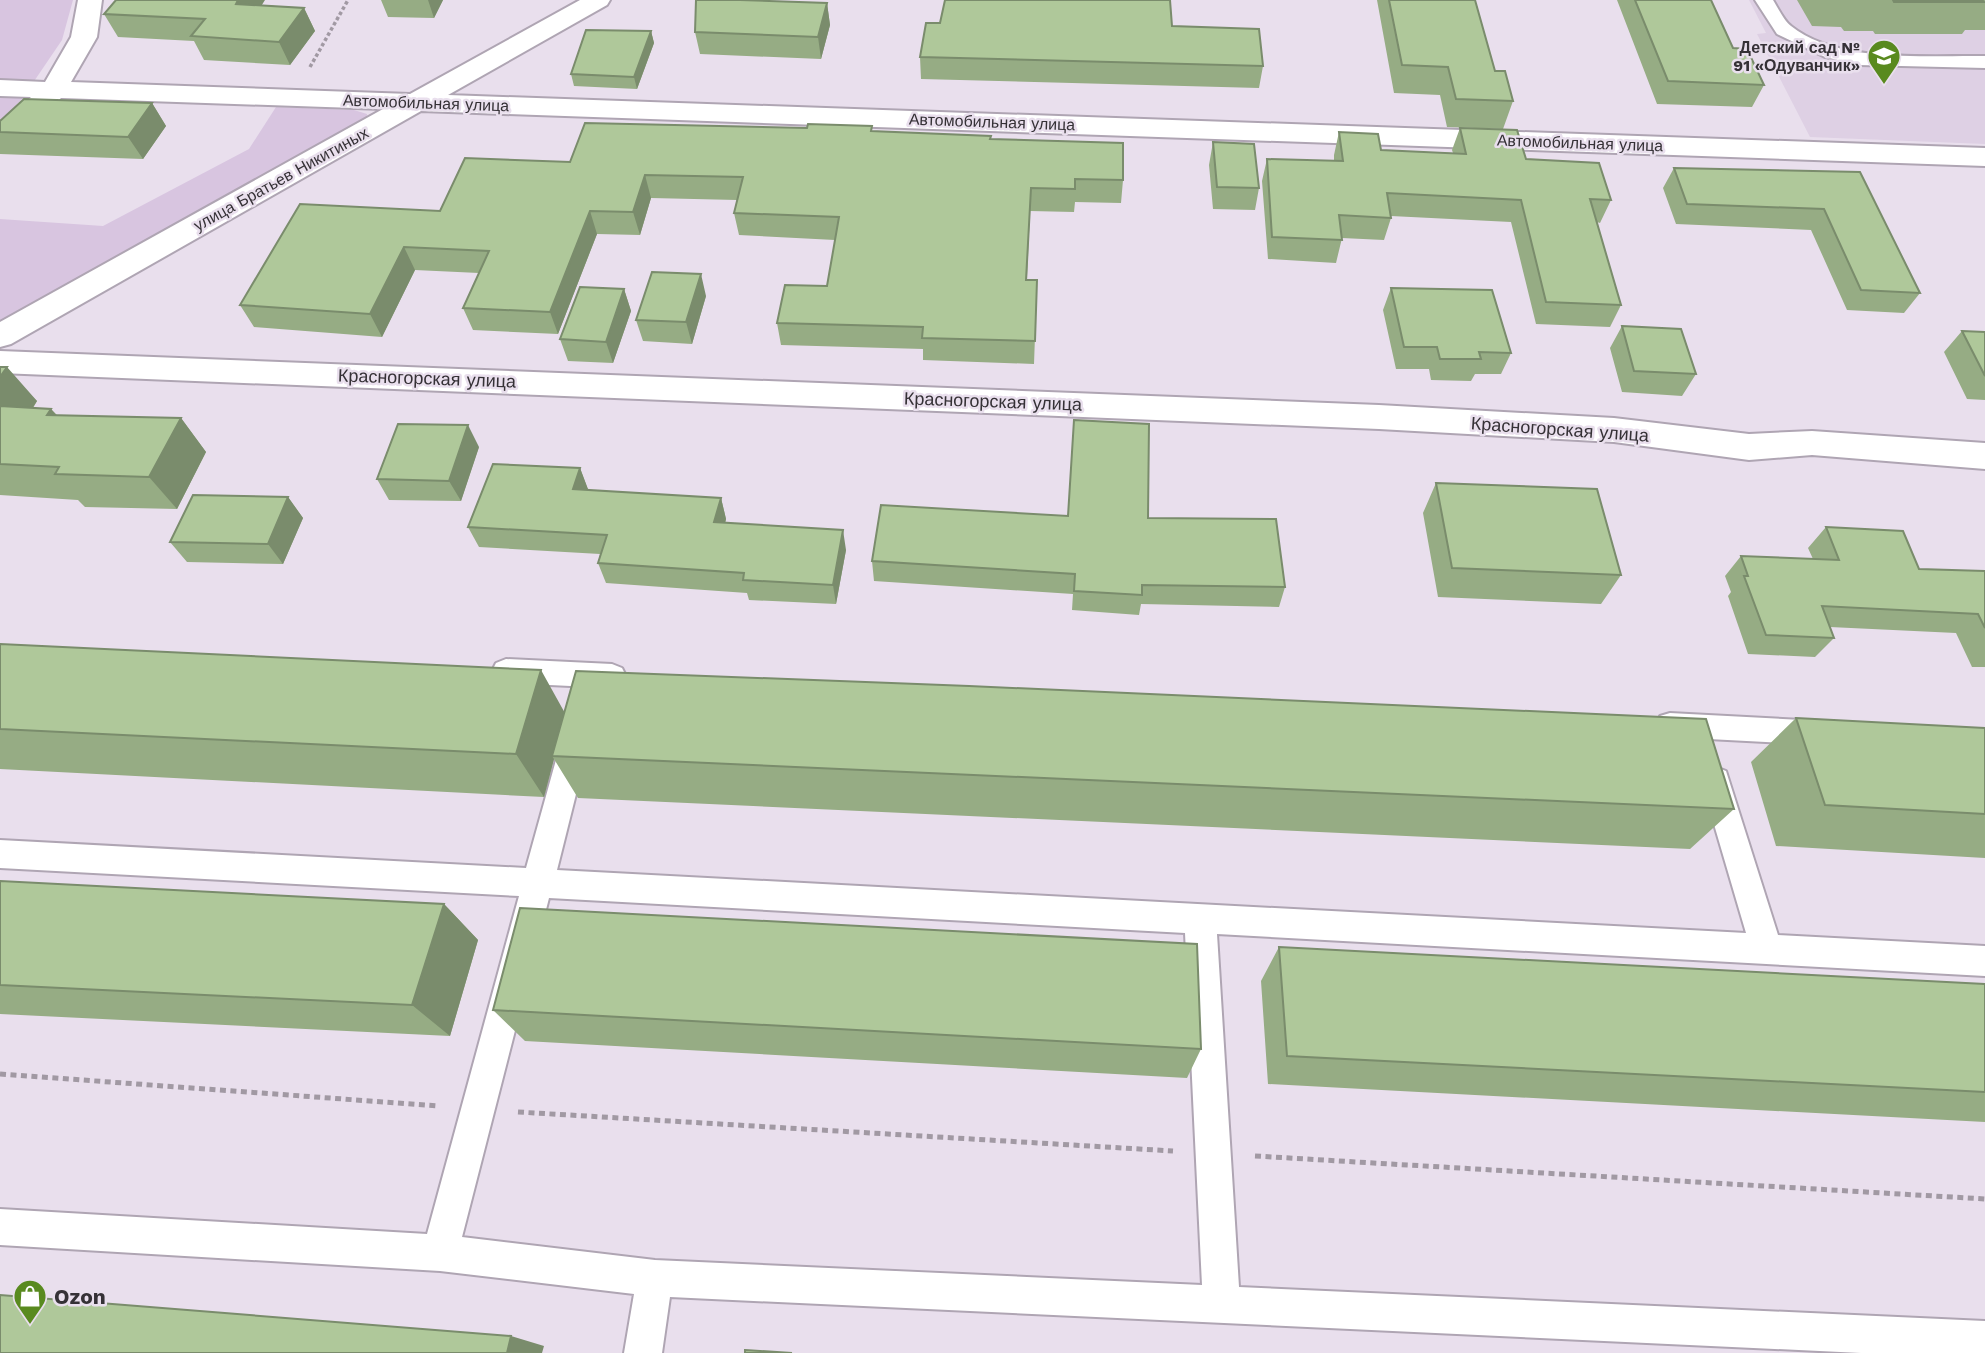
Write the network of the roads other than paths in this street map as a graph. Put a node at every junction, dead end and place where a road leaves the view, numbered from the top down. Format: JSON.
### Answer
{"nodes":[{"id":1,"x":89,"y":0,"type":"edge"},
{"id":2,"x":598,"y":0,"type":"edge"},
{"id":3,"x":1764,"y":0,"type":"edge"},
{"id":4,"x":1985,"y":62,"type":"edge"},
{"id":5,"x":0,"y":88,"type":"edge"},
{"id":6,"x":53,"y":90,"type":"junction"},
{"id":7,"x":419,"y":102,"type":"junction"},
{"id":8,"x":0,"y":140,"type":"edge"},
{"id":9,"x":1985,"y":157,"type":"edge"},
{"id":10,"x":0,"y":336,"type":"edge"},
{"id":11,"x":0,"y":362,"type":"edge"},
{"id":12,"x":1985,"y":456,"type":"edge"},
{"id":13,"x":483,"y":670,"type":"edge"},
{"id":14,"x":635,"y":677,"type":"edge"},
{"id":15,"x":587,"y":697,"type":"junction"},
{"id":16,"x":1645,"y":724,"type":"edge"},
{"id":17,"x":1700,"y":727,"type":"junction"},
{"id":18,"x":1849,"y":735,"type":"edge"},
{"id":19,"x":0,"y":853,"type":"edge"},
{"id":20,"x":536,"y":885,"type":"junction"},
{"id":21,"x":1200,"y":921,"type":"junction"},
{"id":22,"x":1767,"y":951,"type":"junction"},
{"id":23,"x":1985,"y":961,"type":"edge"},
{"id":24,"x":0,"y":1227,"type":"edge"},
{"id":25,"x":440,"y":1253,"type":"junction"},
{"id":26,"x":655,"y":1278,"type":"junction"},
{"id":27,"x":1221,"y":1303,"type":"junction"},
{"id":28,"x":1985,"y":1340,"type":"edge"},
{"id":29,"x":643,"y":1353,"type":"edge"}],
"edges":[{"from":1,"to":6,"type":"street"},
{"from":2,"to":7,"type":"street","name":"улица Братьев Никитиных"},
{"from":3,"to":4,"type":"lane"},
{"from":5,"to":6,"type":"street","name":"Автомобильная улица"},
{"from":6,"to":7,"type":"street","name":"Автомобильная улица"},
{"from":6,"to":8,"type":"street"},
{"from":7,"to":9,"type":"street","name":"Автомобильная улица"},
{"from":7,"to":10,"type":"street","name":"улица Братьев Никитиных"},
{"from":11,"to":12,"type":"street","name":"Красногорская улица"},
{"from":13,"to":15,"type":"lane"},
{"from":14,"to":15,"type":"lane"},
{"from":15,"to":20,"type":"lane"},
{"from":16,"to":17,"type":"lane"},
{"from":17,"to":18,"type":"lane"},
{"from":17,"to":22,"type":"lane"},
{"from":19,"to":20,"type":"lane"},
{"from":20,"to":21,"type":"lane"},
{"from":20,"to":25,"type":"lane"},
{"from":21,"to":22,"type":"lane"},
{"from":21,"to":27,"type":"lane"},
{"from":22,"to":23,"type":"lane"},
{"from":24,"to":25,"type":"lane"},
{"from":25,"to":26,"type":"lane"},
{"from":26,"to":27,"type":"lane"},
{"from":26,"to":29,"type":"lane"},
{"from":27,"to":28,"type":"lane"}]}
